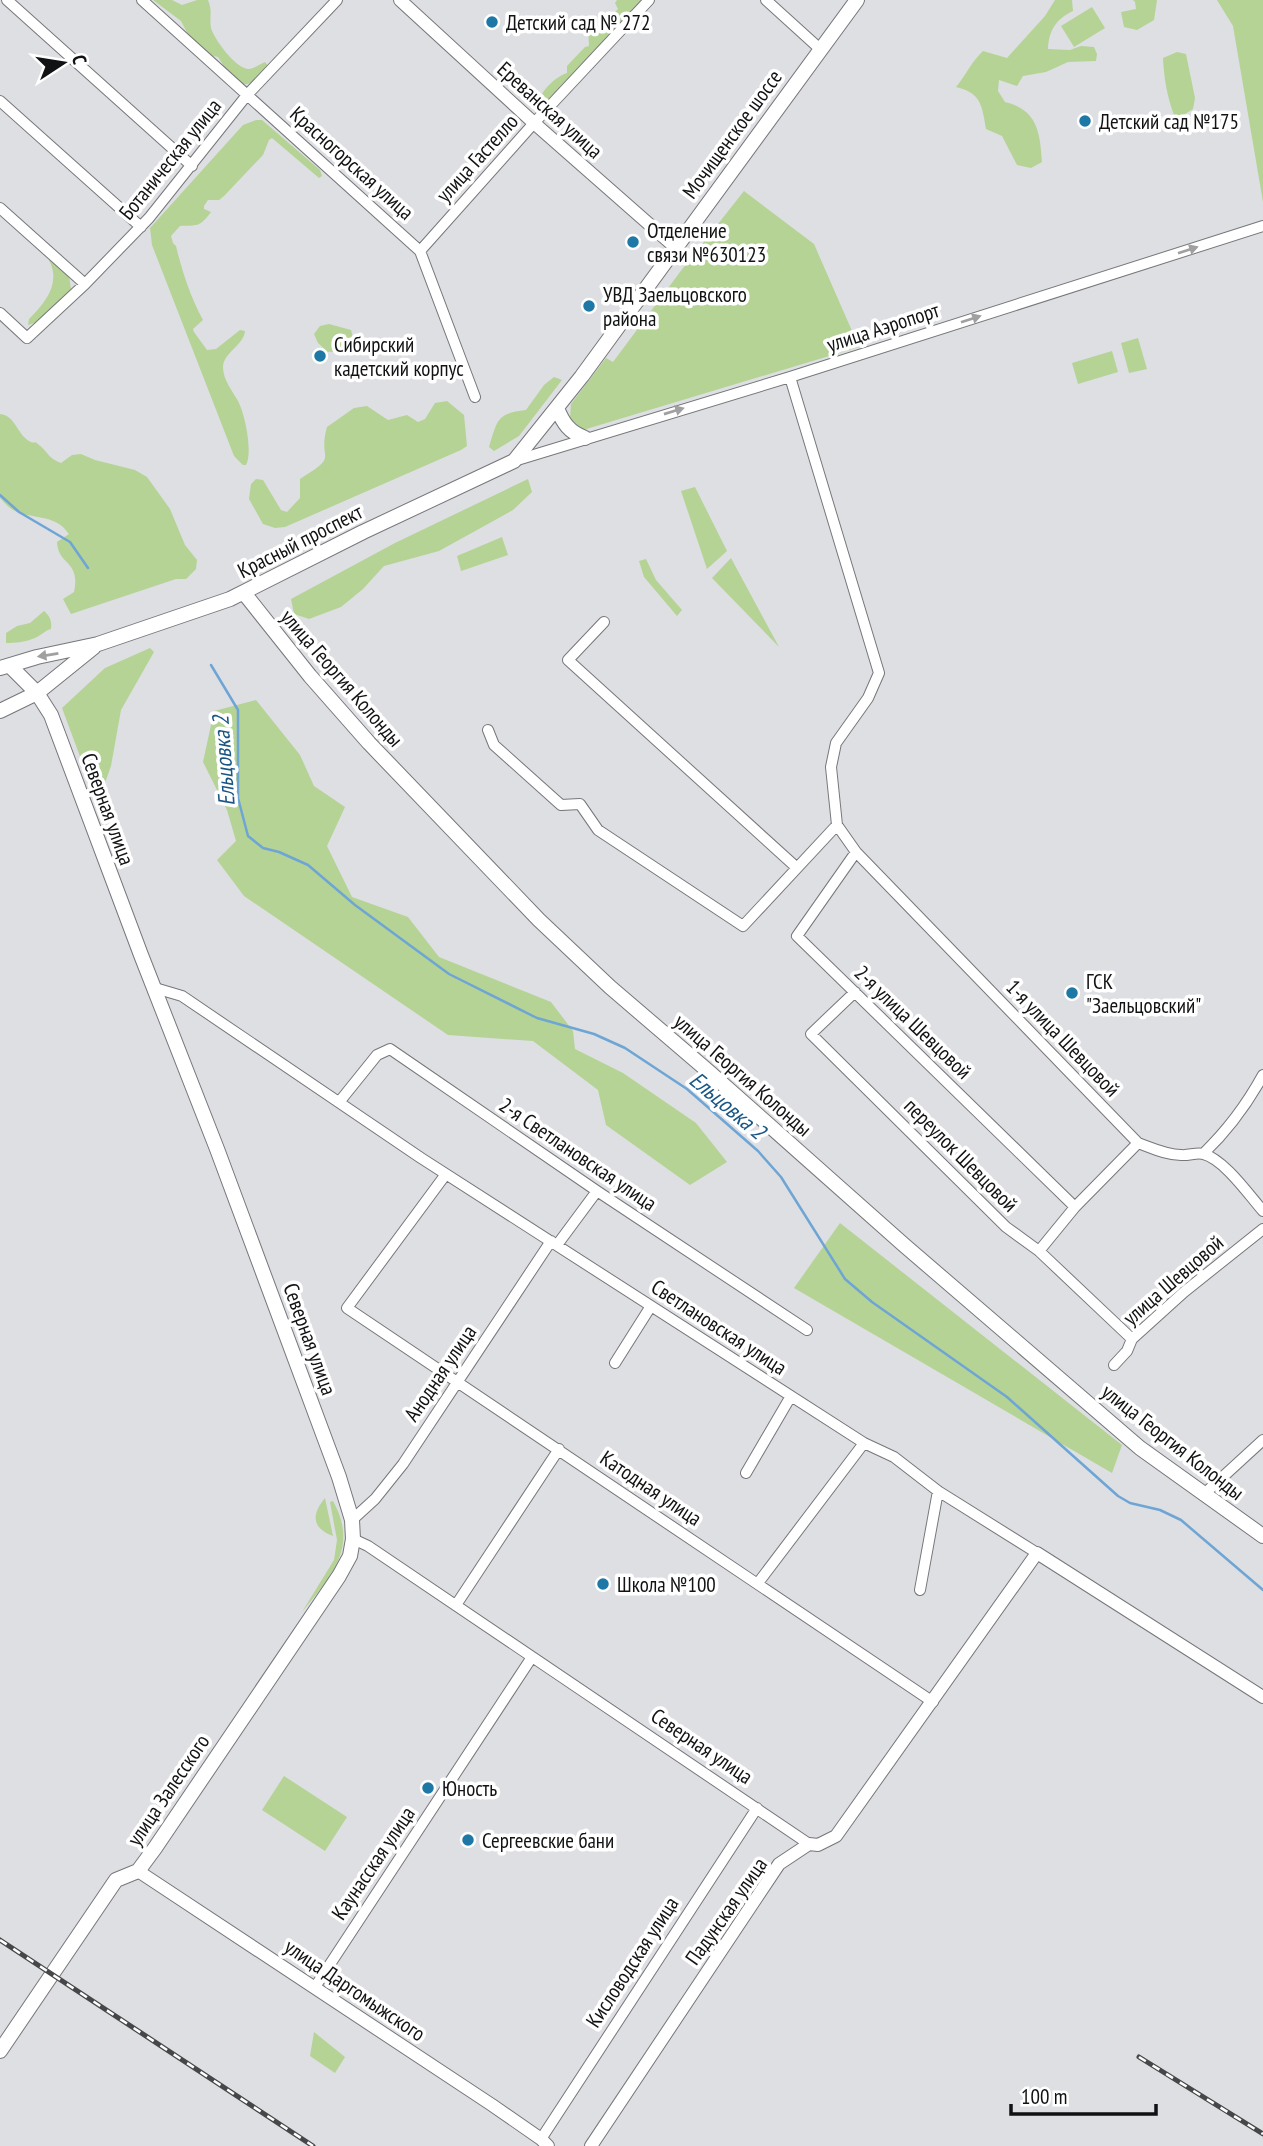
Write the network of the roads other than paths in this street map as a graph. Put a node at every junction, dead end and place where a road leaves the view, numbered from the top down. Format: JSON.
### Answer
{"nodes":[{"id":1,"x":7,"y":0,"type":"edge"},
{"id":2,"x":142,"y":0,"type":"edge"},
{"id":3,"x":337,"y":0,"type":"edge"},
{"id":4,"x":400,"y":0,"type":"edge"},
{"id":5,"x":649,"y":0,"type":"edge"},
{"id":6,"x":766,"y":0,"type":"edge"},
{"id":7,"x":857,"y":0,"type":"edge"},
{"id":8,"x":820,"y":49,"type":"junction"},
{"id":9,"x":247,"y":95,"type":"junction"},
{"id":10,"x":0,"y":101,"type":"edge"},
{"id":11,"x":534,"y":123,"type":"junction"},
{"id":12,"x":192,"y":166,"type":"junction"},
{"id":13,"x":0,"y":208,"type":"edge"},
{"id":14,"x":1263,"y":226,"type":"edge"},
{"id":15,"x":141,"y":227,"type":"junction"},
{"id":16,"x":675,"y":247,"type":"junction"},
{"id":17,"x":420,"y":251,"type":"junction"},
{"id":18,"x":85,"y":284,"type":"junction"},
{"id":19,"x":0,"y":313,"type":"edge"},
{"id":20,"x":789,"y":377,"type":"junction"},
{"id":21,"x":475,"y":397,"type":"dead end"},
{"id":22,"x":557,"y":408,"type":"junction"},
{"id":23,"x":585,"y":438,"type":"junction"},
{"id":24,"x":514,"y":461,"type":"junction"},
{"id":25,"x":244,"y":593,"type":"junction"},
{"id":26,"x":604,"y":622,"type":"dead end"},
{"id":27,"x":97,"y":644,"type":"junction"},
{"id":28,"x":3,"y":664,"type":"edge"},
{"id":29,"x":37,"y":694,"type":"junction"},
{"id":30,"x":0,"y":711,"type":"edge"},
{"id":31,"x":488,"y":730,"type":"dead end"},
{"id":32,"x":837,"y":825,"type":"junction"},
{"id":33,"x":856,"y":852,"type":"junction"},
{"id":34,"x":796,"y":867,"type":"junction"},
{"id":35,"x":155,"y":988,"type":"junction"},
{"id":36,"x":855,"y":992,"type":"junction"},
{"id":37,"x":1263,"y":1075,"type":"edge"},
{"id":38,"x":340,"y":1101,"type":"junction"},
{"id":39,"x":1138,"y":1143,"type":"junction"},
{"id":40,"x":1203,"y":1154,"type":"junction"},
{"id":41,"x":446,"y":1174,"type":"junction"},
{"id":42,"x":597,"y":1191,"type":"junction"},
{"id":43,"x":1076,"y":1206,"type":"junction"},
{"id":44,"x":1263,"y":1212,"type":"edge"},
{"id":45,"x":1263,"y":1229,"type":"edge"},
{"id":46,"x":554,"y":1243,"type":"junction"},
{"id":47,"x":1039,"y":1251,"type":"junction"},
{"id":48,"x":651,"y":1306,"type":"junction"},
{"id":49,"x":807,"y":1330,"type":"dead end"},
{"id":50,"x":1132,"y":1339,"type":"junction"},
{"id":51,"x":615,"y":1363,"type":"dead end"},
{"id":52,"x":1114,"y":1365,"type":"dead end"},
{"id":53,"x":457,"y":1384,"type":"junction"},
{"id":54,"x":791,"y":1396,"type":"junction"},
{"id":55,"x":1263,"y":1440,"type":"edge"},
{"id":56,"x":864,"y":1443,"type":"junction"},
{"id":57,"x":559,"y":1449,"type":"junction"},
{"id":58,"x":746,"y":1474,"type":"dead end"},
{"id":59,"x":938,"y":1492,"type":"junction"},
{"id":60,"x":1203,"y":1495,"type":"junction"},
{"id":61,"x":352,"y":1520,"type":"junction"},
{"id":62,"x":1263,"y":1536,"type":"edge"},
{"id":63,"x":353,"y":1539,"type":"junction"},
{"id":64,"x":1037,"y":1553,"type":"junction"},
{"id":65,"x":758,"y":1583,"type":"junction"},
{"id":66,"x":920,"y":1590,"type":"dead end"},
{"id":67,"x":456,"y":1605,"type":"junction"},
{"id":68,"x":532,"y":1657,"type":"junction"},
{"id":69,"x":1263,"y":1697,"type":"edge"},
{"id":70,"x":933,"y":1702,"type":"junction"},
{"id":71,"x":757,"y":1808,"type":"junction"},
{"id":72,"x":809,"y":1844,"type":"junction"},
{"id":73,"x":138,"y":1871,"type":"junction"},
{"id":74,"x":315,"y":1987,"type":"junction"},
{"id":75,"x":0,"y":2051,"type":"edge"},
{"id":76,"x":545,"y":2142,"type":"edge"},
{"id":77,"x":591,"y":2146,"type":"edge"}],
"edges":[{"from":1,"to":12,"type":"street"},
{"from":2,"to":9,"type":"street","name":"Красногорская улица"},
{"from":3,"to":9,"type":"street","name":"Ботаническая улица"},
{"from":4,"to":11,"type":"street","name":"Ереванская улица"},
{"from":5,"to":11,"type":"street","name":"улица Гастелло"},
{"from":6,"to":8,"type":"street"},
{"from":7,"to":8,"type":"main road","name":"Мочищенское шоссе"},
{"from":8,"to":16,"type":"main road","name":"Мочищенское шоссе"},
{"from":9,"to":12,"type":"street","name":"Ботаническая улица"},
{"from":9,"to":17,"type":"street","name":"Красногорская улица"},
{"from":10,"to":15,"type":"street"},
{"from":11,"to":16,"type":"street","name":"Ереванская улица"},
{"from":11,"to":17,"type":"street","name":"улица Гастелло"},
{"from":12,"to":15,"type":"street","name":"Ботаническая улица"},
{"from":13,"to":18,"type":"street"},
{"from":20,"to":14,"type":"street","name":"улица Аэропорт","one_way":true},
{"from":15,"to":18,"type":"street","name":"Ботаническая улица"},
{"from":16,"to":22,"type":"main road","name":"Мочищенское шоссе"},
{"from":17,"to":21,"type":"street","name":"Красногорская улица"},
{"from":18,"to":19,"type":"street","name":"Ботаническая улица"},
{"from":23,"to":20,"type":"street","name":"улица Аэропорт","one_way":true},
{"from":20,"to":32,"type":"street"},
{"from":22,"to":23,"type":"main road"},
{"from":22,"to":24,"type":"main road","name":"Мочищенское шоссе"},
{"from":23,"to":24,"type":"street","name":"улица Аэропорт"},
{"from":24,"to":25,"type":"main road","name":"Красный проспект"},
{"from":25,"to":27,"type":"main road","name":"Красный проспект"},
{"from":25,"to":60,"type":"main road","name":"улица Георгия Колонды"},
{"from":26,"to":34,"type":"street"},
{"from":27,"to":28,"type":"main road","name":"Красный проспект","one_way":true},
{"from":27,"to":29,"type":"main road","name":"Красный проспект"},
{"from":28,"to":29,"type":"main road","name":"Северная улица"},
{"from":29,"to":30,"type":"main road","name":"Красный проспект"},
{"from":29,"to":35,"type":"main road","name":"Северная улица"},
{"from":31,"to":34,"type":"street"},
{"from":32,"to":33,"type":"street","name":"1-я улица Шевцовой"},
{"from":32,"to":34,"type":"street"},
{"from":33,"to":36,"type":"street","name":"2-я улица Шевцовой"},
{"from":33,"to":39,"type":"street","name":"1-я улица Шевцовой"},
{"from":35,"to":38,"type":"street","name":"Светлановская улица"},
{"from":35,"to":61,"type":"main road","name":"Северная улица"},
{"from":36,"to":43,"type":"street","name":"2-я улица Шевцовой"},
{"from":36,"to":47,"type":"street","name":"переулок Шевцовой"},
{"from":37,"to":40,"type":"street"},
{"from":38,"to":41,"type":"street","name":"Светлановская улица"},
{"from":38,"to":42,"type":"street","name":"2-я Светлановская улица"},
{"from":39,"to":40,"type":"street","name":"1-я улица Шевцовой"},
{"from":39,"to":43,"type":"street"},
{"from":40,"to":44,"type":"street"},
{"from":41,"to":46,"type":"street","name":"Светлановская улица"},
{"from":41,"to":53,"type":"street","name":"Катодная улица"},
{"from":42,"to":46,"type":"street","name":"Анодная улица"},
{"from":42,"to":49,"type":"street","name":"2-я Светлановская улица"},
{"from":43,"to":47,"type":"street"},
{"from":45,"to":50,"type":"street","name":"улица Шевцовой"},
{"from":46,"to":48,"type":"street","name":"Светлановская улица"},
{"from":46,"to":53,"type":"street","name":"Анодная улица"},
{"from":47,"to":50,"type":"street","name":"переулок Шевцовой"},
{"from":48,"to":51,"type":"street"},
{"from":48,"to":54,"type":"street","name":"Светлановская улица"},
{"from":50,"to":52,"type":"street","name":"улица Шевцовой"},
{"from":53,"to":57,"type":"street","name":"Катодная улица"},
{"from":53,"to":61,"type":"street","name":"Анодная улица"},
{"from":54,"to":56,"type":"street","name":"Светлановская улица"},
{"from":54,"to":58,"type":"street"},
{"from":55,"to":60,"type":"street"},
{"from":56,"to":59,"type":"street","name":"Светлановская улица"},
{"from":56,"to":65,"type":"street"},
{"from":57,"to":65,"type":"street","name":"Катодная улица"},
{"from":57,"to":67,"type":"street"},
{"from":59,"to":64,"type":"street","name":"Светлановская улица"},
{"from":59,"to":66,"type":"street"},
{"from":60,"to":62,"type":"main road","name":"улица Георгия Колонды"},
{"from":61,"to":63,"type":"main road","name":"Северная улица"},
{"from":63,"to":67,"type":"street","name":"Северная улица"},
{"from":63,"to":73,"type":"main road","name":"улица Залесского"},
{"from":64,"to":69,"type":"street","name":"Светлановская улица"},
{"from":64,"to":70,"type":"street","name":"Падунская улица"},
{"from":65,"to":70,"type":"street","name":"Катодная улица"},
{"from":67,"to":68,"type":"street","name":"Северная улица"},
{"from":68,"to":71,"type":"street","name":"Северная улица"},
{"from":68,"to":74,"type":"street","name":"Каунасская улица"},
{"from":70,"to":72,"type":"street","name":"Падунская улица"},
{"from":71,"to":72,"type":"street","name":"Северная улица"},
{"from":71,"to":76,"type":"street","name":"Кисловодская улица"},
{"from":72,"to":77,"type":"street","name":"Падунская улица"},
{"from":73,"to":74,"type":"street","name":"улица Даргомыжского"},
{"from":73,"to":75,"type":"main road","name":"улица Залесского"},
{"from":74,"to":76,"type":"street","name":"улица Даргомыжского"}]}
